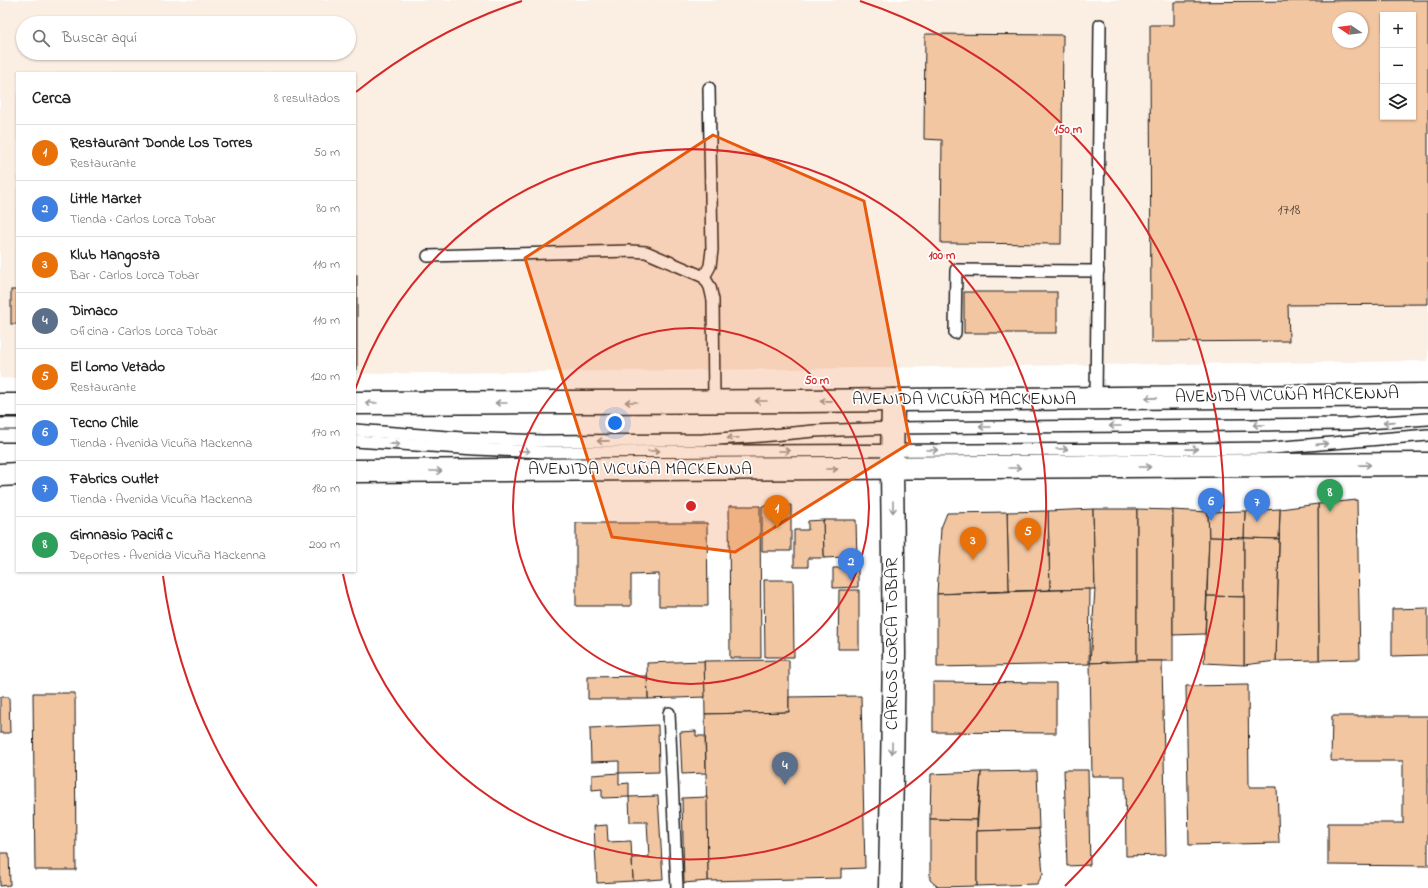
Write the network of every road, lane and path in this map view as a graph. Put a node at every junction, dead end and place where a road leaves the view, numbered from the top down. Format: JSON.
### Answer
{"nodes":[{"id":1,"x":1100,"y":25,"type":"dead end"},
{"id":2,"x":709,"y":88,"type":"dead end"},
{"id":3,"x":428,"y":256,"type":"dead end"},
{"id":4,"x":1098,"y":271,"type":"junction"},
{"id":5,"x":704,"y":277,"type":"junction"},
{"id":6,"x":956,"y":332,"type":"dead end"},
{"id":7,"x":1428,"y":395,"type":"edge"},
{"id":8,"x":1096,"y":398,"type":"junction"},
{"id":9,"x":893,"y":400,"type":"junction"},
{"id":10,"x":714,"y":402,"type":"junction"},
{"id":11,"x":356,"y":403,"type":"edge"},
{"id":12,"x":0,"y":405,"type":"edge"},
{"id":13,"x":16,"y":405,"type":"edge"},
{"id":14,"x":1428,"y":419,"type":"edge"},
{"id":15,"x":0,"y":424,"type":"edge"},
{"id":16,"x":16,"y":424,"type":"edge"},
{"id":17,"x":893,"y":428,"type":"junction"},
{"id":18,"x":356,"y":430,"type":"edge"},
{"id":19,"x":1428,"y":435,"type":"edge"},
{"id":20,"x":0,"y":436,"type":"edge"},
{"id":21,"x":16,"y":436,"type":"edge"},
{"id":22,"x":356,"y":441,"type":"edge"},
{"id":23,"x":892,"y":459,"type":"junction"},
{"id":24,"x":356,"y":464,"type":"edge"},
{"id":25,"x":1428,"y":464,"type":"edge"},
{"id":26,"x":356,"y":471,"type":"edge"},
{"id":27,"x":398,"y":471,"type":"junction"},
{"id":28,"x":16,"y":474,"type":"edge"},
{"id":29,"x":0,"y":475,"type":"edge"},
{"id":30,"x":669,"y":713,"type":"dead end"},
{"id":31,"x":677,"y":888,"type":"edge"},
{"id":32,"x":890,"y":888,"type":"edge"}],
"edges":[{"from":1,"to":4,"type":"lane"},
{"from":2,"to":5,"type":"lane"},
{"from":3,"to":5,"type":"lane"},
{"from":4,"to":6,"type":"lane"},
{"from":4,"to":8,"type":"lane"},
{"from":5,"to":10,"type":"lane"},
{"from":7,"to":8,"type":"main road","name":"AVENIDA VICUÑA MACKENNA","one_way":true},
{"from":8,"to":9,"type":"main road","name":"AVENIDA VICUÑA MACKENNA"},
{"from":9,"to":10,"type":"main road","name":"AVENIDA VICUÑA MACKENNA","one_way":true},
{"from":9,"to":17,"type":"main road","name":"CARLOS LORCA TOBAR"},
{"from":10,"to":11,"type":"main road","name":"AVENIDA VICUÑA MACKENNA","one_way":true},
{"from":12,"to":13,"type":"main road"},
{"from":14,"to":17,"type":"lane","one_way":true},
{"from":15,"to":16,"type":"lane"},
{"from":17,"to":18,"type":"lane","one_way":true},
{"from":17,"to":23,"type":"main road","name":"CARLOS LORCA TOBAR"},
{"from":23,"to":19,"type":"lane","one_way":true},
{"from":20,"to":21,"type":"lane"},
{"from":22,"to":23,"type":"lane","one_way":true},
{"from":23,"to":25,"type":"main road","name":"AVENIDA VICUÑA MACKENNA","one_way":true},
{"from":27,"to":23,"type":"main road","name":"AVENIDA VICUÑA MACKENNA","one_way":true},
{"from":23,"to":32,"type":"main road","name":"CARLOS LORCA TOBAR","one_way":true},
{"from":24,"to":27,"type":"lane"},
{"from":26,"to":27,"type":"main road","name":"AVENIDA VICUÑA MACKENNA"},
{"from":28,"to":29,"type":"main road"},
{"from":30,"to":31,"type":"lane"}]}
